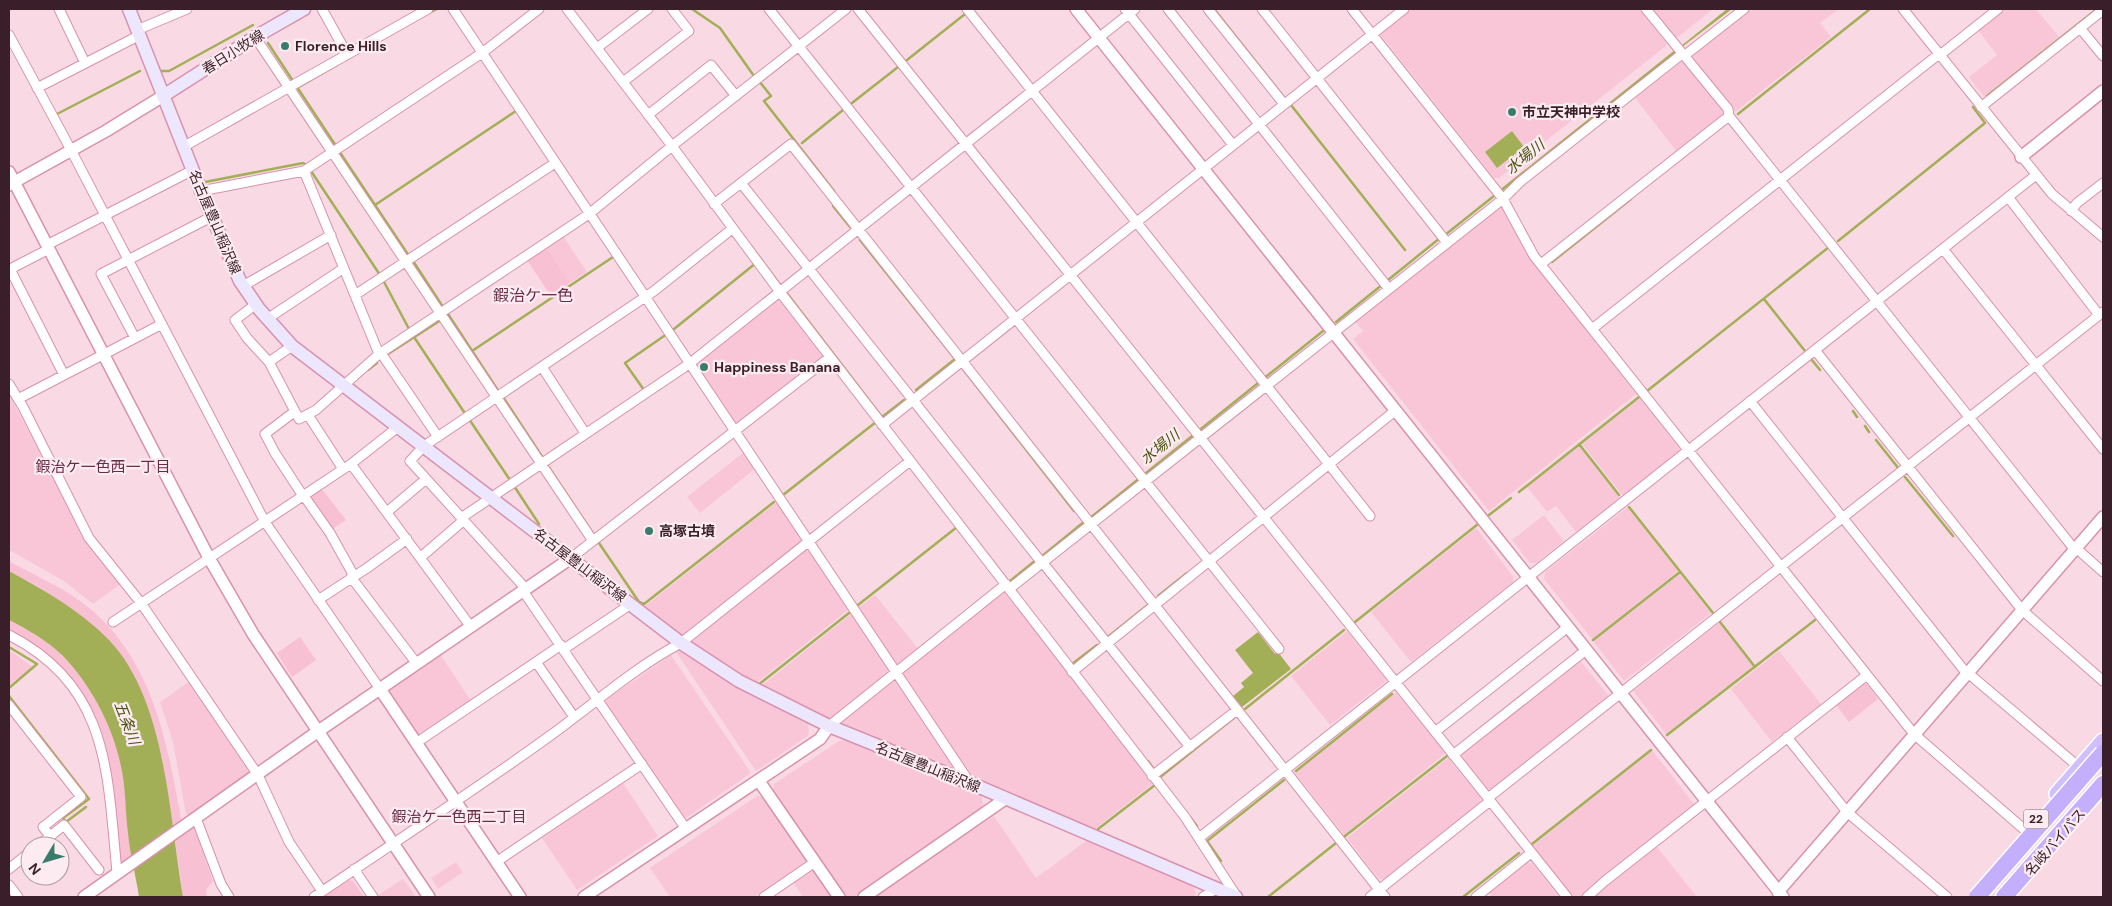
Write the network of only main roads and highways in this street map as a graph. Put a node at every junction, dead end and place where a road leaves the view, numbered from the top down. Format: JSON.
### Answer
{"nodes":[{"id":1,"x":130,"y":9,"type":"edge"},
{"id":2,"x":304,"y":9,"type":"edge"},
{"id":3,"x":162,"y":96,"type":"junction"},
{"id":4,"x":2103,"y":741,"type":"edge"},
{"id":5,"x":2103,"y":753,"type":"edge"},
{"id":6,"x":2103,"y":764,"type":"edge"},
{"id":7,"x":2103,"y":786,"type":"edge"},
{"id":8,"x":1974,"y":893,"type":"edge"},
{"id":9,"x":1236,"y":897,"type":"edge"},
{"id":10,"x":2006,"y":897,"type":"edge"}],
"edges":[{"from":1,"to":3,"type":"main road","name":"名古屋豊山稲沢線"},
{"from":2,"to":3,"type":"main road","name":"春日小牧線"},
{"from":3,"to":9,"type":"main road","name":"名古屋豊山稲沢線"},
{"from":4,"to":8,"type":"highway","number":"22"},
{"from":5,"to":8,"type":"highway","bridge":true},
{"from":6,"to":8,"type":"highway"},
{"from":7,"to":10,"type":"highway"}]}
